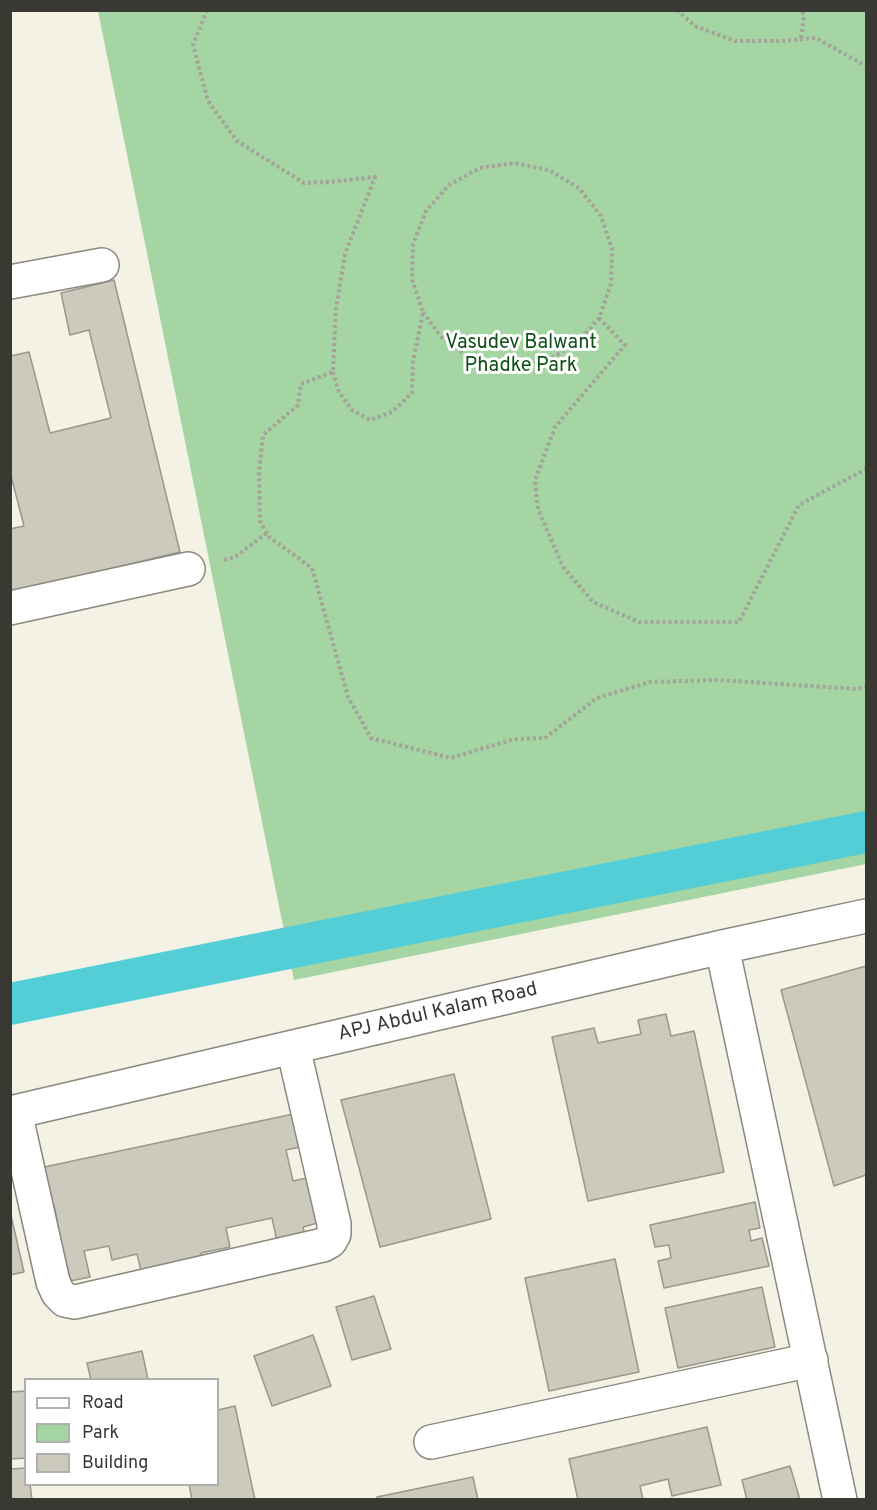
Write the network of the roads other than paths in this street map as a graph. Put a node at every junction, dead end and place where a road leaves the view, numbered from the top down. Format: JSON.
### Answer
{"nodes":[{"id":1,"x":102,"y":266,"type":"dead end"},
{"id":2,"x":10,"y":282,"type":"edge"},
{"id":3,"x":188,"y":568,"type":"road end"},
{"id":4,"x":10,"y":608,"type":"edge"},
{"id":5,"x":867,"y":916,"type":"edge"},
{"id":6,"x":722,"y":947,"type":"junction"},
{"id":7,"x":293,"y":1047,"type":"junction"},
{"id":8,"x":13,"y":1112,"type":"edge"},
{"id":9,"x":811,"y":1360,"type":"junction"},
{"id":10,"x":431,"y":1442,"type":"dead end"},
{"id":11,"x":867,"y":1493,"type":"edge"},
{"id":12,"x":840,"y":1499,"type":"edge"}],
"edges":[{"from":1,"to":2,"type":"street"},
{"from":3,"to":4,"type":"street"},
{"from":5,"to":6,"type":"street","name":"APJ Abdul Kalam Road"},
{"from":6,"to":7,"type":"street","name":"APJ Abdul Kalam Road"},
{"from":6,"to":9,"type":"street"},
{"from":7,"to":8,"type":"street","name":"APJ Abdul Kalam Road"},
{"from":7,"to":8,"type":"street"},
{"from":9,"to":10,"type":"street"},
{"from":9,"to":12,"type":"street"},
{"from":11,"to":12,"type":"street"}]}
